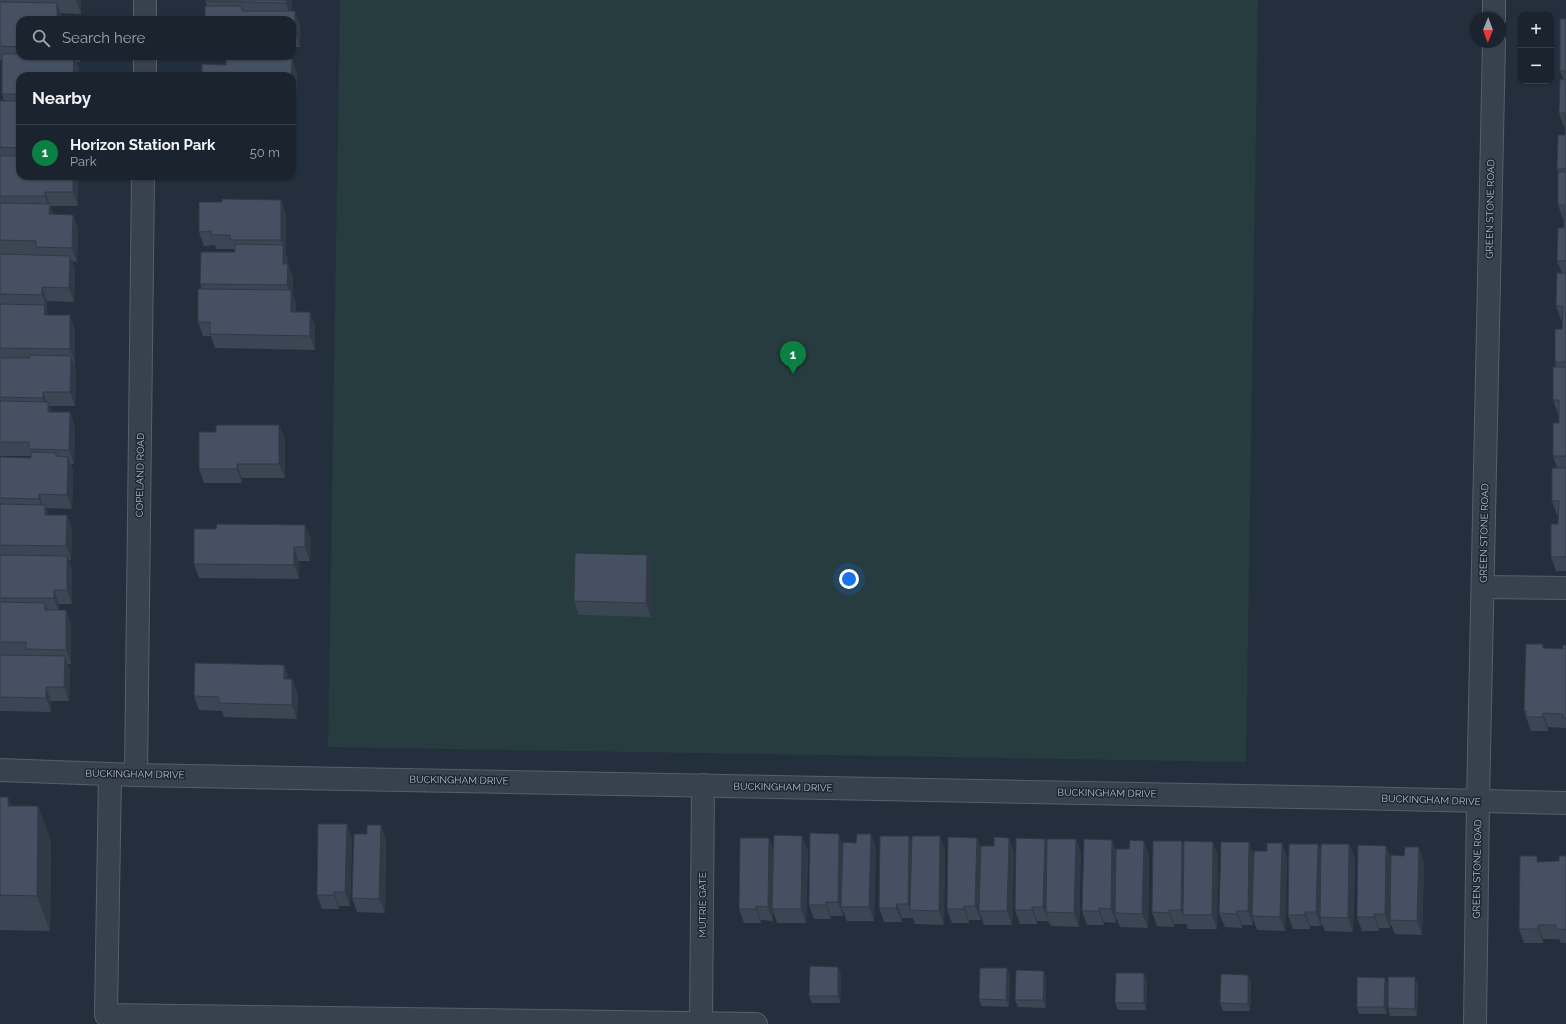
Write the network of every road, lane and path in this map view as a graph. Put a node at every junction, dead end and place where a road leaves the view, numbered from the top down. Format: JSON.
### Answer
{"nodes":[{"id":1,"x":146,"y":0,"type":"edge"},
{"id":2,"x":1494,"y":0,"type":"edge"},
{"id":3,"x":1494,"y":12,"type":"edge"},
{"id":4,"x":145,"y":16,"type":"edge"},
{"id":5,"x":1494,"y":48,"type":"edge"},
{"id":6,"x":145,"y":60,"type":"edge"},
{"id":7,"x":144,"y":72,"type":"edge"},
{"id":8,"x":143,"y":180,"type":"edge"},
{"id":9,"x":1483,"y":587,"type":"junction"},
{"id":10,"x":1566,"y":588,"type":"edge"},
{"id":11,"x":0,"y":770,"type":"edge"},
{"id":12,"x":110,"y":774,"type":"junction"},
{"id":13,"x":136,"y":775,"type":"junction"},
{"id":14,"x":703,"y":785,"type":"junction"},
{"id":15,"x":1478,"y":801,"type":"junction"},
{"id":16,"x":1566,"y":803,"type":"edge"},
{"id":17,"x":701,"y":1024,"type":"edge"},
{"id":18,"x":756,"y":1024,"type":"edge"},
{"id":19,"x":1475,"y":1024,"type":"edge"}],
"edges":[{"from":1,"to":4,"type":"street"},
{"from":2,"to":3,"type":"street"},
{"from":5,"to":9,"type":"street","name":"GREEN STONE ROAD"},
{"from":6,"to":7,"type":"street"},
{"from":8,"to":13,"type":"street","name":"COPELAND ROAD"},
{"from":9,"to":10,"type":"street"},
{"from":9,"to":15,"type":"street","name":"GREEN STONE ROAD"},
{"from":11,"to":12,"type":"street","name":"BUCKINGHAM DRIVE"},
{"from":12,"to":13,"type":"street","name":"BUCKINGHAM DRIVE"},
{"from":12,"to":17,"type":"street"},
{"from":13,"to":14,"type":"street","name":"BUCKINGHAM DRIVE"},
{"from":14,"to":15,"type":"street","name":"BUCKINGHAM DRIVE"},
{"from":14,"to":17,"type":"street","name":"MUTRIE GATE"},
{"from":15,"to":16,"type":"street","name":"BUCKINGHAM DRIVE"},
{"from":15,"to":19,"type":"street","name":"GREEN STONE ROAD"},
{"from":17,"to":18,"type":"street"}]}
